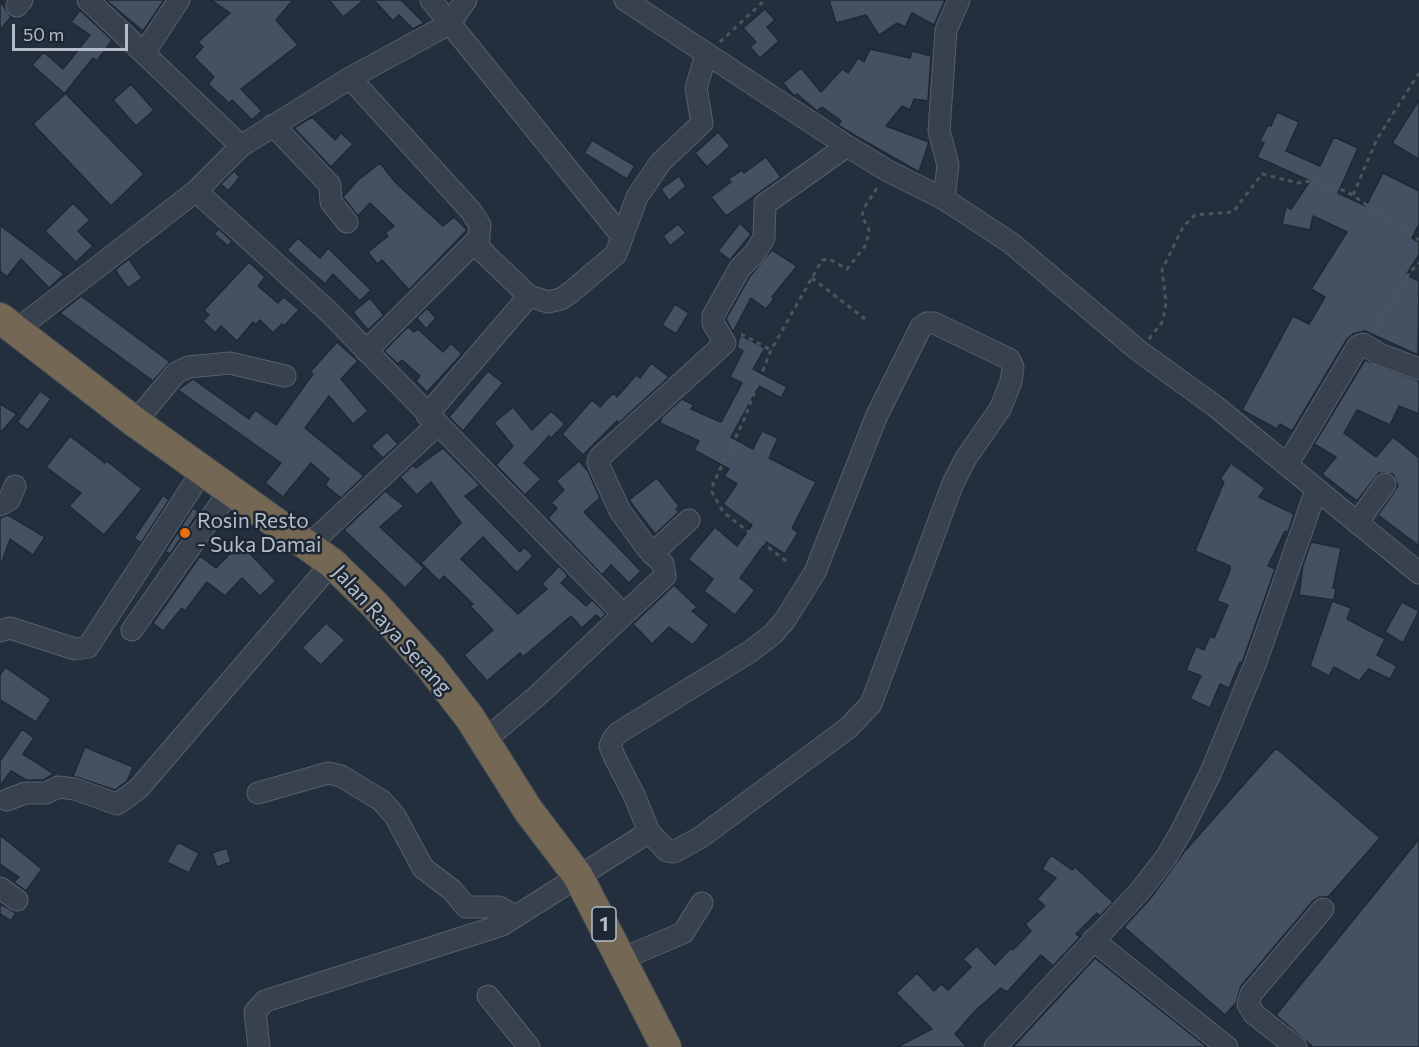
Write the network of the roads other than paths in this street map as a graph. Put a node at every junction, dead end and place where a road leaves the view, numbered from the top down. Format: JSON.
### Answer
{"nodes":[{"id":1,"x":88,"y":0,"type":"edge"},
{"id":2,"x":179,"y":0,"type":"edge"},
{"id":3,"x":431,"y":0,"type":"edge"},
{"id":4,"x":466,"y":0,"type":"edge"},
{"id":5,"x":626,"y":0,"type":"edge"},
{"id":6,"x":959,"y":0,"type":"edge"},
{"id":7,"x":449,"y":24,"type":"junction"},
{"id":8,"x":144,"y":52,"type":"junction"},
{"id":9,"x":706,"y":55,"type":"junction"},
{"id":10,"x":350,"y":78,"type":"junction"},
{"id":11,"x":273,"y":125,"type":"junction"},
{"id":12,"x":241,"y":146,"type":"junction"},
{"id":13,"x":847,"y":146,"type":"junction"},
{"id":14,"x":196,"y":191,"type":"junction"},
{"id":15,"x":938,"y":196,"type":"junction"},
{"id":16,"x":347,"y":222,"type":"dead end"},
{"id":17,"x":621,"y":235,"type":"junction"},
{"id":18,"x":479,"y":238,"type":"junction"},
{"id":19,"x":530,"y":296,"type":"junction"},
{"id":20,"x":5,"y":326,"type":"edge"},
{"id":21,"x":366,"y":351,"type":"junction"},
{"id":22,"x":1419,"y":369,"type":"edge"},
{"id":23,"x":285,"y":376,"type":"dead end"},
{"id":24,"x":432,"y":420,"type":"junction"},
{"id":25,"x":135,"y":422,"type":"junction"},
{"id":26,"x":1287,"y":465,"type":"junction"},
{"id":27,"x":203,"y":470,"type":"junction"},
{"id":28,"x":1385,"y":484,"type":"dead end"},
{"id":29,"x":15,"y":486,"type":"dead end"},
{"id":30,"x":231,"y":489,"type":"junction"},
{"id":31,"x":1316,"y":490,"type":"junction"},
{"id":32,"x":0,"y":505,"type":"edge"},
{"id":33,"x":689,"y":520,"type":"dead end"},
{"id":34,"x":1357,"y":522,"type":"junction"},
{"id":35,"x":308,"y":546,"type":"junction"},
{"id":36,"x":652,"y":554,"type":"junction"},
{"id":37,"x":332,"y":564,"type":"junction"},
{"id":38,"x":1419,"y":573,"type":"edge"},
{"id":39,"x":623,"y":614,"type":"junction"},
{"id":40,"x":132,"y":630,"type":"dead end"},
{"id":41,"x":0,"y":631,"type":"edge"},
{"id":42,"x":485,"y":740,"type":"junction"},
{"id":43,"x":258,"y":793,"type":"dead end"},
{"id":44,"x":2,"y":802,"type":"edge"},
{"id":45,"x":649,"y":832,"type":"junction"},
{"id":46,"x":578,"y":876,"type":"junction"},
{"id":47,"x":702,"y":903,"type":"dead end"},
{"id":48,"x":1323,"y":909,"type":"dead end"},
{"id":49,"x":513,"y":915,"type":"junction"},
{"id":50,"x":1093,"y":940,"type":"junction"},
{"id":51,"x":621,"y":959,"type":"junction"},
{"id":52,"x":488,"y":996,"type":"dead end"},
{"id":53,"x":259,"y":1047,"type":"edge"},
{"id":54,"x":530,"y":1047,"type":"edge"},
{"id":55,"x":666,"y":1047,"type":"edge"},
{"id":56,"x":995,"y":1047,"type":"edge"},
{"id":57,"x":1227,"y":1047,"type":"edge"},
{"id":58,"x":1296,"y":1047,"type":"edge"}],
"edges":[{"from":1,"to":8,"type":"street"},
{"from":2,"to":8,"type":"street"},
{"from":3,"to":7,"type":"street"},
{"from":4,"to":7,"type":"street"},
{"from":5,"to":9,"type":"street"},
{"from":6,"to":15,"type":"street"},
{"from":7,"to":10,"type":"street"},
{"from":7,"to":17,"type":"street"},
{"from":8,"to":12,"type":"street"},
{"from":9,"to":13,"type":"street"},
{"from":9,"to":17,"type":"street"},
{"from":10,"to":11,"type":"street"},
{"from":10,"to":18,"type":"street"},
{"from":11,"to":12,"type":"street"},
{"from":11,"to":16,"type":"street"},
{"from":12,"to":14,"type":"street"},
{"from":13,"to":15,"type":"street"},
{"from":13,"to":36,"type":"street"},
{"from":14,"to":20,"type":"street"},
{"from":14,"to":21,"type":"street"},
{"from":15,"to":26,"type":"street"},
{"from":17,"to":19,"type":"street"},
{"from":18,"to":19,"type":"street"},
{"from":18,"to":21,"type":"street"},
{"from":19,"to":24,"type":"street"},
{"from":20,"to":25,"type":"highway","name":"Jalan Raya Serang","number":"1"},
{"from":21,"to":24,"type":"street"},
{"from":22,"to":26,"type":"street"},
{"from":23,"to":25,"type":"street"},
{"from":24,"to":35,"type":"street"},
{"from":24,"to":39,"type":"street"},
{"from":25,"to":27,"type":"highway","name":"Jalan Raya Serang","number":"1"},
{"from":26,"to":31,"type":"street"},
{"from":27,"to":30,"type":"highway","name":"Jalan Raya Serang","number":"1"},
{"from":27,"to":41,"type":"street"},
{"from":28,"to":34,"type":"street"},
{"from":29,"to":32,"type":"street"},
{"from":30,"to":35,"type":"highway","name":"Jalan Raya Serang","number":"1"},
{"from":30,"to":40,"type":"street"},
{"from":31,"to":34,"type":"street"},
{"from":31,"to":50,"type":"street"},
{"from":33,"to":36,"type":"street"},
{"from":34,"to":38,"type":"street"},
{"from":35,"to":37,"type":"highway","name":"Jalan Raya Serang","number":"1"},
{"from":36,"to":39,"type":"street"},
{"from":37,"to":42,"type":"highway","name":"Jalan Raya Serang","number":"1"},
{"from":37,"to":44,"type":"street"},
{"from":39,"to":42,"type":"street"},
{"from":42,"to":46,"type":"highway","name":"Jalan Raya Serang","number":"1"},
{"from":43,"to":49,"type":"street"},
{"from":45,"to":45,"type":"street"},
{"from":45,"to":46,"type":"street"},
{"from":46,"to":49,"type":"street"},
{"from":46,"to":51,"type":"highway","name":"Jalan Raya Serang","number":"1"},
{"from":47,"to":51,"type":"street"},
{"from":48,"to":58,"type":"street"},
{"from":49,"to":53,"type":"street"},
{"from":50,"to":56,"type":"street"},
{"from":50,"to":57,"type":"street"},
{"from":51,"to":55,"type":"highway","name":"Jalan Raya Serang","number":"1"},
{"from":52,"to":54,"type":"street"}]}
